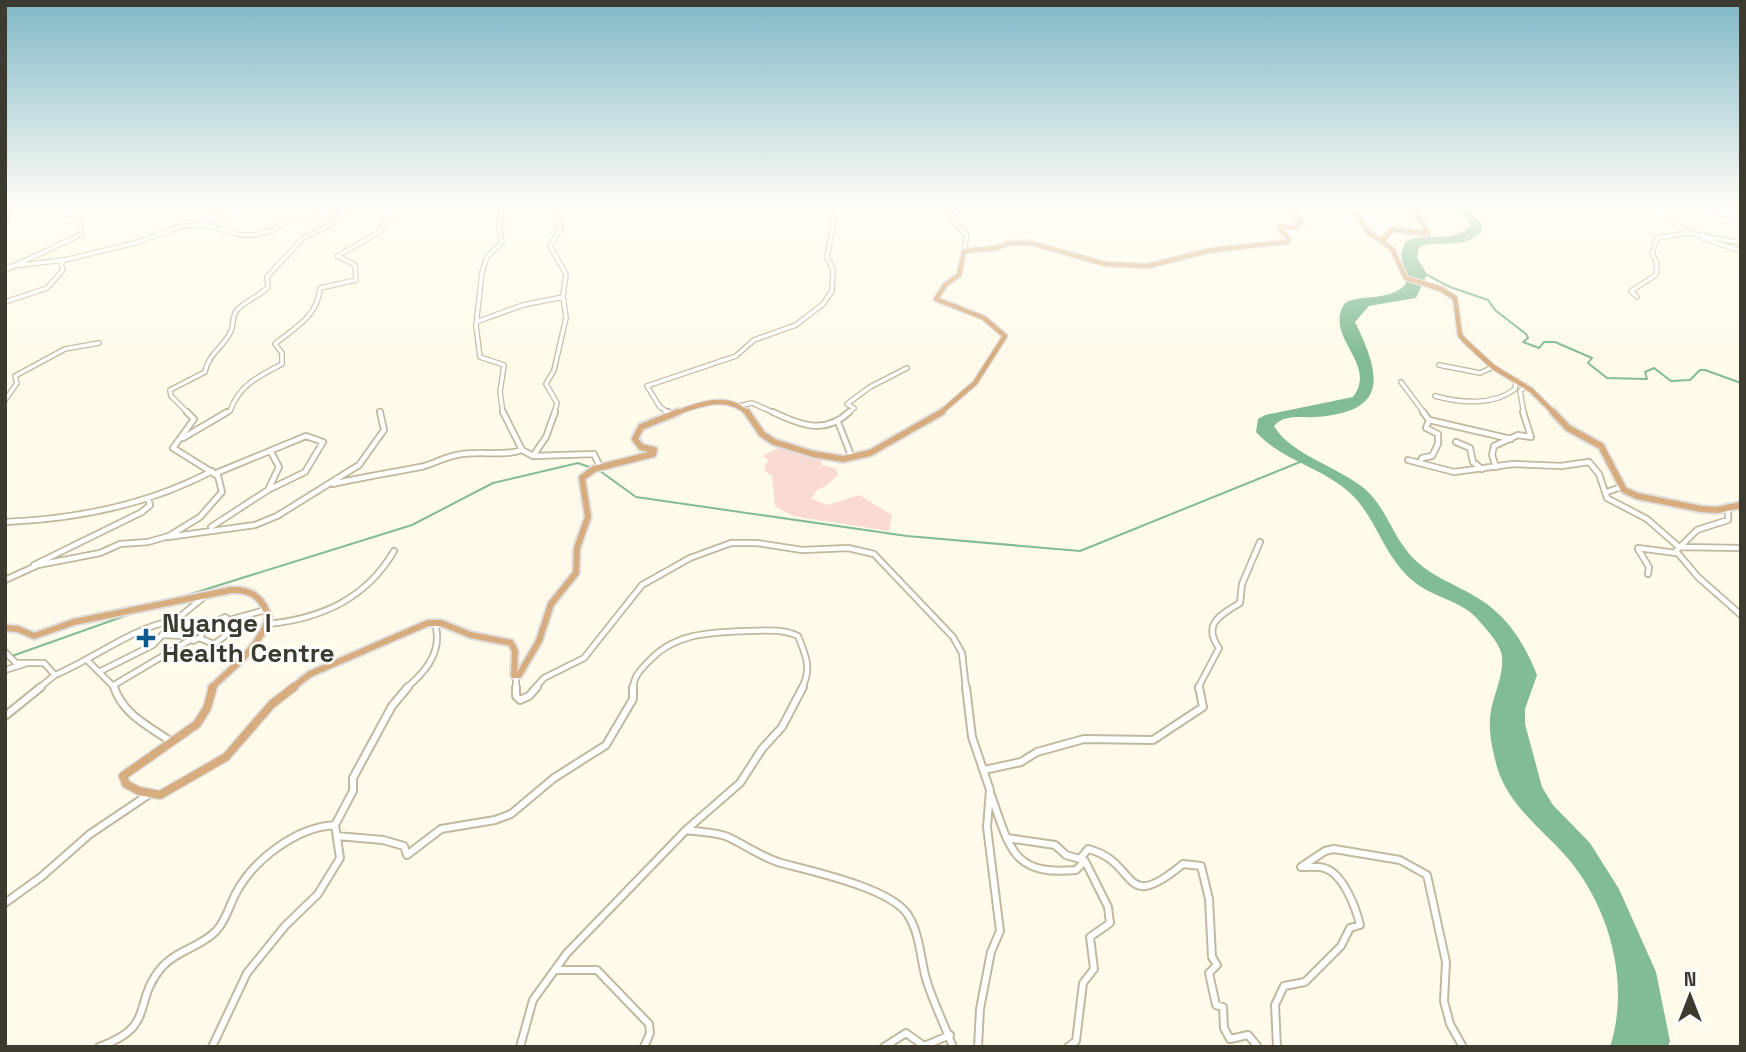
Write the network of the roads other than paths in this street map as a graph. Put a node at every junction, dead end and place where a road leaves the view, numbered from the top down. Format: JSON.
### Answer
{"nodes":[{"id":1,"x":32,"y":256,"type":"edge"},
{"id":2,"x":80,"y":256,"type":"edge"},
{"id":3,"x":286,"y":256,"type":"edge"},
{"id":4,"x":338,"y":256,"type":"edge"},
{"id":5,"x":488,"y":256,"type":"edge"},
{"id":6,"x":556,"y":256,"type":"edge"},
{"id":7,"x":827,"y":256,"type":"edge"},
{"id":8,"x":963,"y":256,"type":"edge"},
{"id":9,"x":1077,"y":256,"type":"edge"},
{"id":10,"x":1190,"y":256,"type":"edge"},
{"id":11,"x":1395,"y":256,"type":"edge"},
{"id":12,"x":1653,"y":256,"type":"edge"},
{"id":13,"x":64,"y":260,"type":"junction"},
{"id":14,"x":12,"y":265,"type":"junction"},
{"id":15,"x":5,"y":268,"type":"edge"},
{"id":16,"x":564,"y":297,"type":"junction"},
{"id":17,"x":1637,"y":297,"type":"dead end"},
{"id":18,"x":5,"y":302,"type":"edge"},
{"id":19,"x":479,"y":321,"type":"junction"},
{"id":20,"x":99,"y":343,"type":"dead end"},
{"id":21,"x":1440,"y":365,"type":"dead end"},
{"id":22,"x":1493,"y":367,"type":"junction"},
{"id":23,"x":907,"y":368,"type":"dead end"},
{"id":24,"x":1516,"y":380,"type":"junction"},
{"id":25,"x":1401,"y":382,"type":"dead end"},
{"id":26,"x":1526,"y":386,"type":"junction"},
{"id":27,"x":1435,"y":396,"type":"dead end"},
{"id":28,"x":5,"y":400,"type":"edge"},
{"id":29,"x":739,"y":406,"type":"junction"},
{"id":30,"x":380,"y":411,"type":"dead end"},
{"id":31,"x":671,"y":415,"type":"junction"},
{"id":32,"x":1429,"y":420,"type":"junction"},
{"id":33,"x":838,"y":422,"type":"junction"},
{"id":34,"x":179,"y":439,"type":"junction"},
{"id":35,"x":1511,"y":439,"type":"junction"},
{"id":36,"x":1455,"y":442,"type":"dead end"},
{"id":37,"x":522,"y":450,"type":"junction"},
{"id":38,"x":271,"y":452,"type":"junction"},
{"id":39,"x":533,"y":456,"type":"junction"},
{"id":40,"x":852,"y":458,"type":"junction"},
{"id":41,"x":1408,"y":460,"type":"dead end"},
{"id":42,"x":1420,"y":464,"type":"junction"},
{"id":43,"x":600,"y":467,"type":"junction"},
{"id":44,"x":1496,"y":467,"type":"junction"},
{"id":45,"x":1482,"y":469,"type":"junction"},
{"id":46,"x":213,"y":472,"type":"junction"},
{"id":47,"x":333,"y":484,"type":"junction"},
{"id":48,"x":1621,"y":487,"type":"junction"},
{"id":49,"x":268,"y":490,"type":"junction"},
{"id":50,"x":1607,"y":492,"type":"junction"},
{"id":51,"x":148,"y":498,"type":"junction"},
{"id":52,"x":1741,"y":505,"type":"edge"},
{"id":53,"x":1728,"y":509,"type":"junction"},
{"id":54,"x":5,"y":522,"type":"edge"},
{"id":55,"x":200,"y":531,"type":"junction"},
{"id":56,"x":157,"y":540,"type":"junction"},
{"id":57,"x":1260,"y":542,"type":"dead end"},
{"id":58,"x":1679,"y":547,"type":"junction"},
{"id":59,"x":1741,"y":548,"type":"edge"},
{"id":60,"x":394,"y":551,"type":"dead end"},
{"id":61,"x":1676,"y":553,"type":"junction"},
{"id":62,"x":30,"y":567,"type":"junction"},
{"id":63,"x":1648,"y":574,"type":"dead end"},
{"id":64,"x":5,"y":580,"type":"edge"},
{"id":65,"x":207,"y":595,"type":"junction"},
{"id":66,"x":265,"y":610,"type":"junction"},
{"id":67,"x":1741,"y":614,"type":"edge"},
{"id":68,"x":176,"y":620,"type":"junction"},
{"id":69,"x":229,"y":620,"type":"junction"},
{"id":70,"x":433,"y":622,"type":"junction"},
{"id":71,"x":267,"y":624,"type":"junction"},
{"id":72,"x":5,"y":628,"type":"edge"},
{"id":73,"x":162,"y":635,"type":"junction"},
{"id":74,"x":199,"y":638,"type":"junction"},
{"id":75,"x":190,"y":640,"type":"junction"},
{"id":76,"x":5,"y":652,"type":"edge"},
{"id":77,"x":88,"y":661,"type":"junction"},
{"id":78,"x":28,"y":663,"type":"junction"},
{"id":79,"x":5,"y":670,"type":"edge"},
{"id":80,"x":101,"y":671,"type":"junction"},
{"id":81,"x":55,"y":675,"type":"junction"},
{"id":82,"x":516,"y":676,"type":"junction"},
{"id":83,"x":114,"y":685,"type":"junction"},
{"id":84,"x":5,"y":716,"type":"edge"},
{"id":85,"x":172,"y":743,"type":"junction"},
{"id":86,"x":984,"y":770,"type":"junction"},
{"id":87,"x":990,"y":794,"type":"junction"},
{"id":88,"x":148,"y":795,"type":"junction"},
{"id":89,"x":335,"y":825,"type":"junction"},
{"id":90,"x":686,"y":831,"type":"junction"},
{"id":91,"x":337,"y":836,"type":"junction"},
{"id":92,"x":1007,"y":838,"type":"junction"},
{"id":93,"x":5,"y":903,"type":"edge"},
{"id":94,"x":555,"y":970,"type":"junction"},
{"id":95,"x":950,"y":1035,"type":"junction"},
{"id":96,"x":99,"y":1047,"type":"edge"},
{"id":97,"x":212,"y":1047,"type":"edge"},
{"id":98,"x":520,"y":1047,"type":"edge"},
{"id":99,"x":644,"y":1047,"type":"edge"},
{"id":100,"x":884,"y":1047,"type":"edge"},
{"id":101,"x":953,"y":1047,"type":"edge"},
{"id":102,"x":978,"y":1047,"type":"edge"},
{"id":103,"x":1068,"y":1047,"type":"edge"},
{"id":104,"x":1258,"y":1047,"type":"edge"},
{"id":105,"x":1277,"y":1047,"type":"edge"},
{"id":106,"x":1463,"y":1047,"type":"edge"}],
"edges":[{"from":1,"to":14,"type":"street"},
{"from":2,"to":13,"type":"street"},
{"from":3,"to":34,"type":"street"},
{"from":4,"to":34,"type":"street"},
{"from":5,"to":19,"type":"street"},
{"from":6,"to":16,"type":"street"},
{"from":7,"to":31,"type":"street"},
{"from":8,"to":40,"type":"main road"},
{"from":9,"to":10,"type":"main road"},
{"from":11,"to":22,"type":"main road"},
{"from":12,"to":17,"type":"street"},
{"from":13,"to":14,"type":"street"},
{"from":13,"to":18,"type":"street"},
{"from":14,"to":15,"type":"street"},
{"from":16,"to":19,"type":"street"},
{"from":16,"to":39,"type":"street"},
{"from":19,"to":37,"type":"street"},
{"from":20,"to":28,"type":"street"},
{"from":21,"to":22,"type":"street"},
{"from":22,"to":24,"type":"main road"},
{"from":23,"to":33,"type":"street"},
{"from":24,"to":26,"type":"main road"},
{"from":24,"to":27,"type":"street"},
{"from":25,"to":32,"type":"street"},
{"from":26,"to":35,"type":"street"},
{"from":26,"to":48,"type":"main road"},
{"from":29,"to":31,"type":"main road"},
{"from":29,"to":33,"type":"street"},
{"from":29,"to":40,"type":"main road"},
{"from":30,"to":47,"type":"street"},
{"from":31,"to":43,"type":"main road"},
{"from":32,"to":35,"type":"street"},
{"from":32,"to":42,"type":"street"},
{"from":33,"to":40,"type":"street"},
{"from":34,"to":46,"type":"street"},
{"from":35,"to":44,"type":"street"},
{"from":36,"to":45,"type":"street"},
{"from":37,"to":39,"type":"street"},
{"from":37,"to":47,"type":"street"},
{"from":38,"to":46,"type":"street"},
{"from":38,"to":49,"type":"street"},
{"from":38,"to":49,"type":"street"},
{"from":39,"to":43,"type":"street"},
{"from":41,"to":42,"type":"street"},
{"from":42,"to":45,"type":"street"},
{"from":43,"to":82,"type":"main road"},
{"from":44,"to":45,"type":"street"},
{"from":44,"to":50,"type":"street"},
{"from":46,"to":51,"type":"street"},
{"from":46,"to":56,"type":"street"},
{"from":47,"to":55,"type":"street"},
{"from":48,"to":50,"type":"street"},
{"from":48,"to":53,"type":"main road"},
{"from":49,"to":55,"type":"street"},
{"from":50,"to":58,"type":"street"},
{"from":51,"to":54,"type":"street"},
{"from":51,"to":62,"type":"street"},
{"from":52,"to":53,"type":"main road"},
{"from":53,"to":58,"type":"street"},
{"from":55,"to":56,"type":"street"},
{"from":56,"to":62,"type":"street"},
{"from":57,"to":86,"type":"street"},
{"from":58,"to":59,"type":"street"},
{"from":58,"to":61,"type":"street"},
{"from":60,"to":71,"type":"street"},
{"from":61,"to":63,"type":"street"},
{"from":61,"to":67,"type":"street"},
{"from":62,"to":64,"type":"street"},
{"from":65,"to":66,"type":"main road"},
{"from":65,"to":68,"type":"street"},
{"from":65,"to":72,"type":"main road"},
{"from":66,"to":69,"type":"street"},
{"from":66,"to":71,"type":"main road"},
{"from":68,"to":73,"type":"street"},
{"from":68,"to":77,"type":"street"},
{"from":69,"to":74,"type":"street"},
{"from":69,"to":74,"type":"street"},
{"from":70,"to":82,"type":"main road"},
{"from":70,"to":88,"type":"main road"},
{"from":70,"to":89,"type":"street"},
{"from":71,"to":85,"type":"main road"},
{"from":73,"to":75,"type":"street"},
{"from":73,"to":80,"type":"street"},
{"from":74,"to":75,"type":"street"},
{"from":75,"to":83,"type":"street"},
{"from":76,"to":78,"type":"street"},
{"from":77,"to":80,"type":"street"},
{"from":77,"to":81,"type":"street"},
{"from":78,"to":79,"type":"street"},
{"from":78,"to":81,"type":"street"},
{"from":80,"to":83,"type":"street"},
{"from":81,"to":84,"type":"street"},
{"from":82,"to":86,"type":"street"},
{"from":83,"to":85,"type":"street"},
{"from":85,"to":88,"type":"main road"},
{"from":86,"to":87,"type":"street"},
{"from":87,"to":92,"type":"street"},
{"from":87,"to":102,"type":"street"},
{"from":88,"to":93,"type":"street"},
{"from":89,"to":91,"type":"street"},
{"from":89,"to":96,"type":"street"},
{"from":90,"to":91,"type":"street"},
{"from":90,"to":94,"type":"street"},
{"from":90,"to":95,"type":"street"},
{"from":91,"to":97,"type":"street"},
{"from":92,"to":103,"type":"street"},
{"from":92,"to":104,"type":"street"},
{"from":94,"to":98,"type":"street"},
{"from":94,"to":99,"type":"street"},
{"from":95,"to":100,"type":"street"},
{"from":95,"to":101,"type":"street"},
{"from":105,"to":106,"type":"street"}]}
